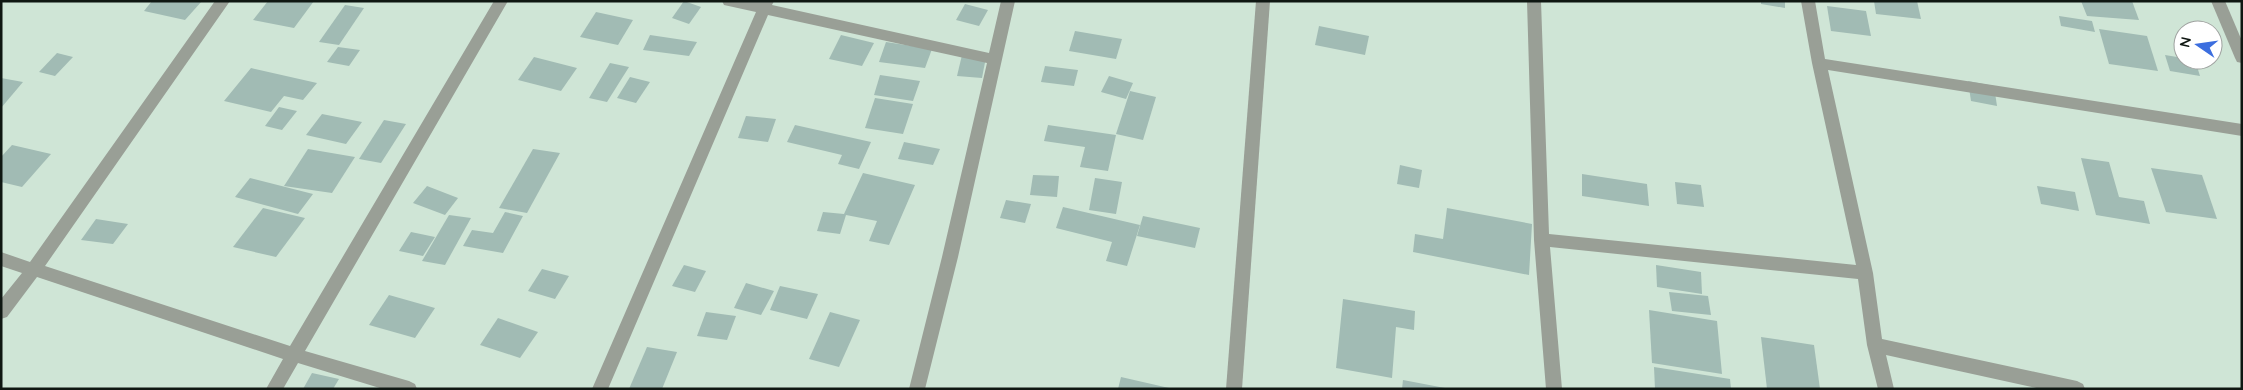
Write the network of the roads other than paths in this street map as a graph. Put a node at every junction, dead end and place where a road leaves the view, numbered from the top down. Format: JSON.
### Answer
{"nodes":[{"id":1,"x":223,"y":1,"type":"edge"},
{"id":2,"x":502,"y":1,"type":"edge"},
{"id":3,"x":729,"y":1,"type":"edge"},
{"id":4,"x":1008,"y":1,"type":"edge"},
{"id":5,"x":1263,"y":1,"type":"edge"},
{"id":6,"x":1534,"y":1,"type":"edge"},
{"id":7,"x":1808,"y":1,"type":"edge"},
{"id":8,"x":2218,"y":1,"type":"edge"},
{"id":9,"x":765,"y":5,"type":"edge"},
{"id":10,"x":2242,"y":58,"type":"edge"},
{"id":11,"x":994,"y":59,"type":"junction"},
{"id":12,"x":1819,"y":63,"type":"junction"},
{"id":13,"x":2242,"y":130,"type":"edge"},
{"id":14,"x":1542,"y":240,"type":"junction"},
{"id":15,"x":1,"y":259,"type":"edge"},
{"id":16,"x":34,"y":269,"type":"junction"},
{"id":17,"x":1866,"y":273,"type":"junction"},
{"id":18,"x":1,"y":312,"type":"edge"},
{"id":19,"x":1875,"y":345,"type":"junction"},
{"id":20,"x":294,"y":356,"type":"junction"},
{"id":21,"x":274,"y":389,"type":"edge"},
{"id":22,"x":409,"y":389,"type":"edge"},
{"id":23,"x":600,"y":389,"type":"edge"},
{"id":24,"x":917,"y":389,"type":"edge"},
{"id":25,"x":1234,"y":389,"type":"edge"},
{"id":26,"x":1554,"y":389,"type":"edge"},
{"id":27,"x":1886,"y":389,"type":"edge"},
{"id":28,"x":2077,"y":389,"type":"edge"}],
"edges":[{"from":1,"to":16,"type":"street"},
{"from":2,"to":20,"type":"street"},
{"from":3,"to":9,"type":"street"},
{"from":4,"to":11,"type":"street"},
{"from":5,"to":25,"type":"street"},
{"from":6,"to":14,"type":"street"},
{"from":7,"to":12,"type":"street"},
{"from":8,"to":10,"type":"street"},
{"from":9,"to":11,"type":"street"},
{"from":9,"to":23,"type":"street"},
{"from":11,"to":24,"type":"street"},
{"from":12,"to":13,"type":"street"},
{"from":12,"to":17,"type":"street"},
{"from":14,"to":17,"type":"street"},
{"from":14,"to":26,"type":"street"},
{"from":15,"to":16,"type":"street"},
{"from":16,"to":18,"type":"street"},
{"from":16,"to":20,"type":"street"},
{"from":17,"to":19,"type":"street"},
{"from":19,"to":27,"type":"street"},
{"from":19,"to":28,"type":"street"},
{"from":20,"to":21,"type":"street"},
{"from":20,"to":22,"type":"street"}]}
